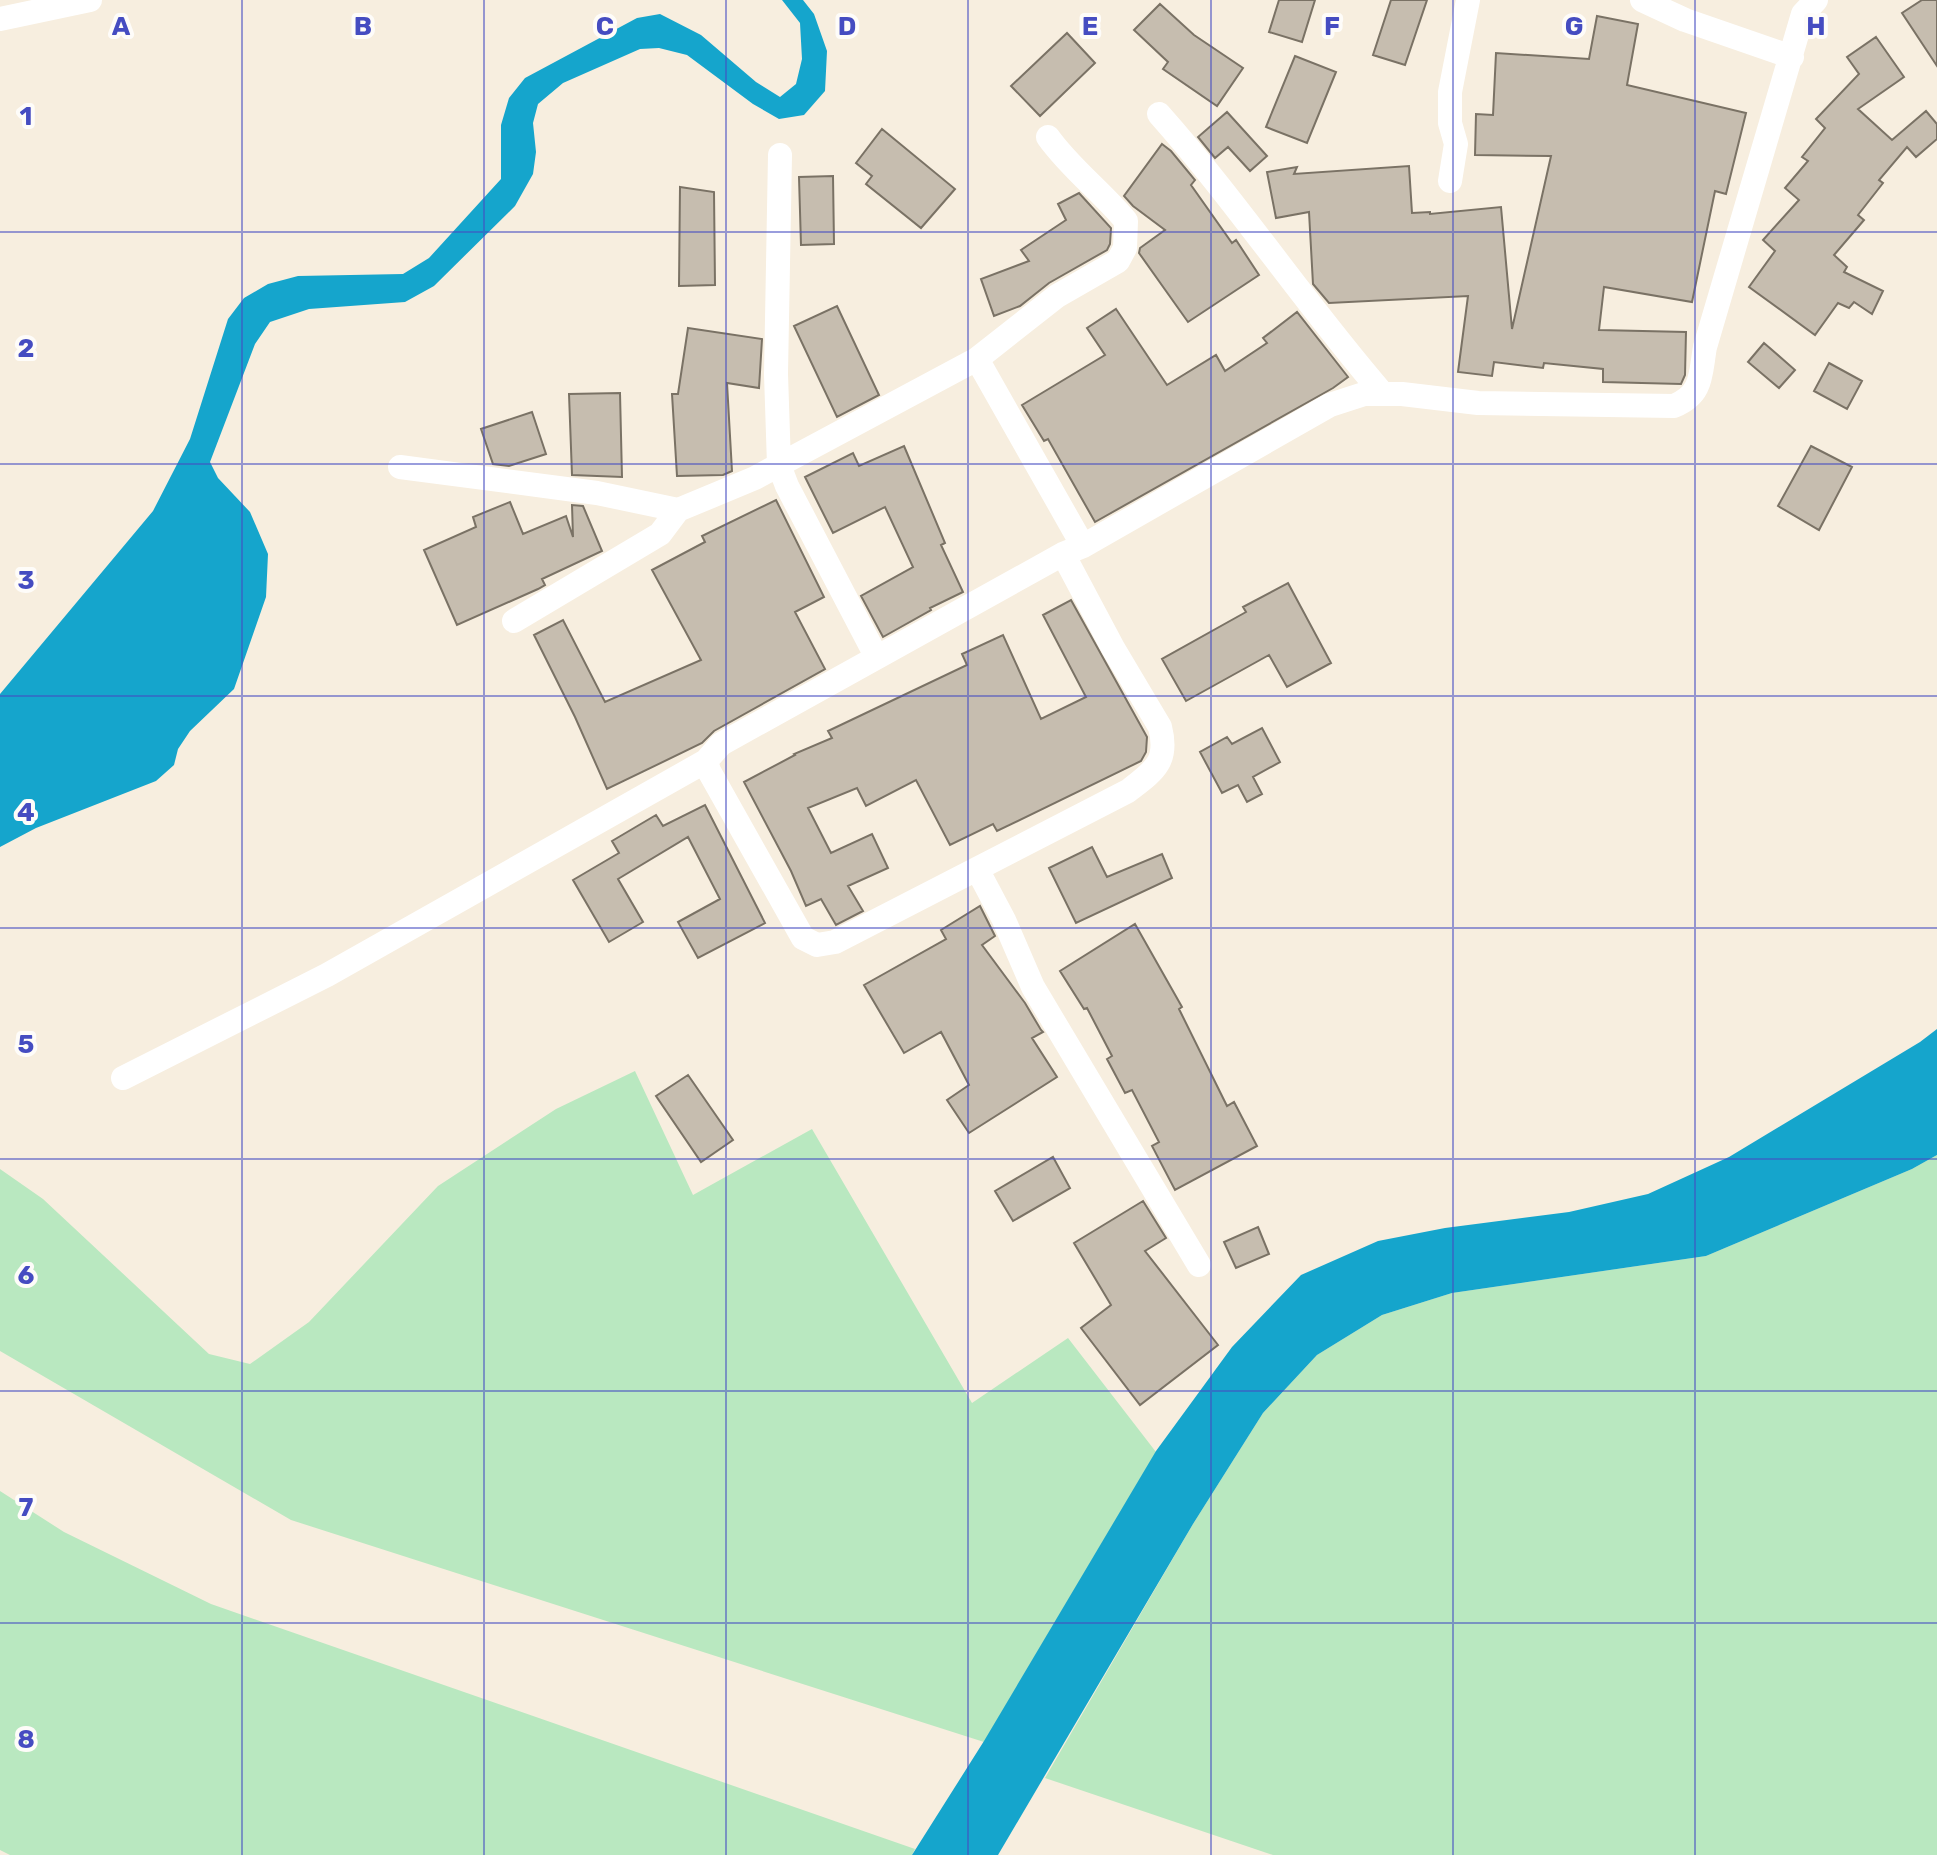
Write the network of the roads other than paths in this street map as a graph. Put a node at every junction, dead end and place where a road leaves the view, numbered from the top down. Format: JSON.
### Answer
{"nodes":[{"id":1,"x":90,"y":0,"type":"edge"},
{"id":2,"x":1468,"y":0,"type":"edge"},
{"id":3,"x":1642,"y":0,"type":"edge"},
{"id":4,"x":1816,"y":0,"type":"edge"},
{"id":5,"x":0,"y":19,"type":"edge"},
{"id":6,"x":1792,"y":57,"type":"junction"},
{"id":7,"x":1159,"y":114,"type":"dead end"},
{"id":8,"x":1048,"y":137,"type":"dead end"},
{"id":9,"x":780,"y":155,"type":"dead end"},
{"id":10,"x":1450,"y":181,"type":"dead end"},
{"id":11,"x":977,"y":359,"type":"junction"},
{"id":12,"x":1383,"y":394,"type":"junction"},
{"id":13,"x":779,"y":465,"type":"junction"},
{"id":14,"x":400,"y":467,"type":"dead end"},
{"id":15,"x":678,"y":510,"type":"junction"},
{"id":16,"x":1073,"y":550,"type":"junction"},
{"id":17,"x":514,"y":621,"type":"dead end"},
{"id":18,"x":876,"y":656,"type":"junction"},
{"id":19,"x":706,"y":761,"type":"junction"},
{"id":20,"x":977,"y":869,"type":"junction"},
{"id":21,"x":123,"y":1078,"type":"dead end"},
{"id":22,"x":1199,"y":1265,"type":"dead end"}],
"edges":[{"from":1,"to":5,"type":"street"},
{"from":2,"to":10,"type":"street"},
{"from":3,"to":6,"type":"street"},
{"from":4,"to":6,"type":"street"},
{"from":6,"to":12,"type":"street"},
{"from":7,"to":12,"type":"street"},
{"from":8,"to":11,"type":"street"},
{"from":9,"to":13,"type":"street"},
{"from":11,"to":13,"type":"street"},
{"from":11,"to":16,"type":"street"},
{"from":12,"to":16,"type":"street"},
{"from":13,"to":15,"type":"street"},
{"from":13,"to":18,"type":"street"},
{"from":14,"to":15,"type":"street"},
{"from":15,"to":17,"type":"street"},
{"from":16,"to":18,"type":"street"},
{"from":16,"to":20,"type":"street"},
{"from":18,"to":19,"type":"street"},
{"from":19,"to":20,"type":"street"},
{"from":19,"to":21,"type":"street"},
{"from":20,"to":22,"type":"street"}]}
